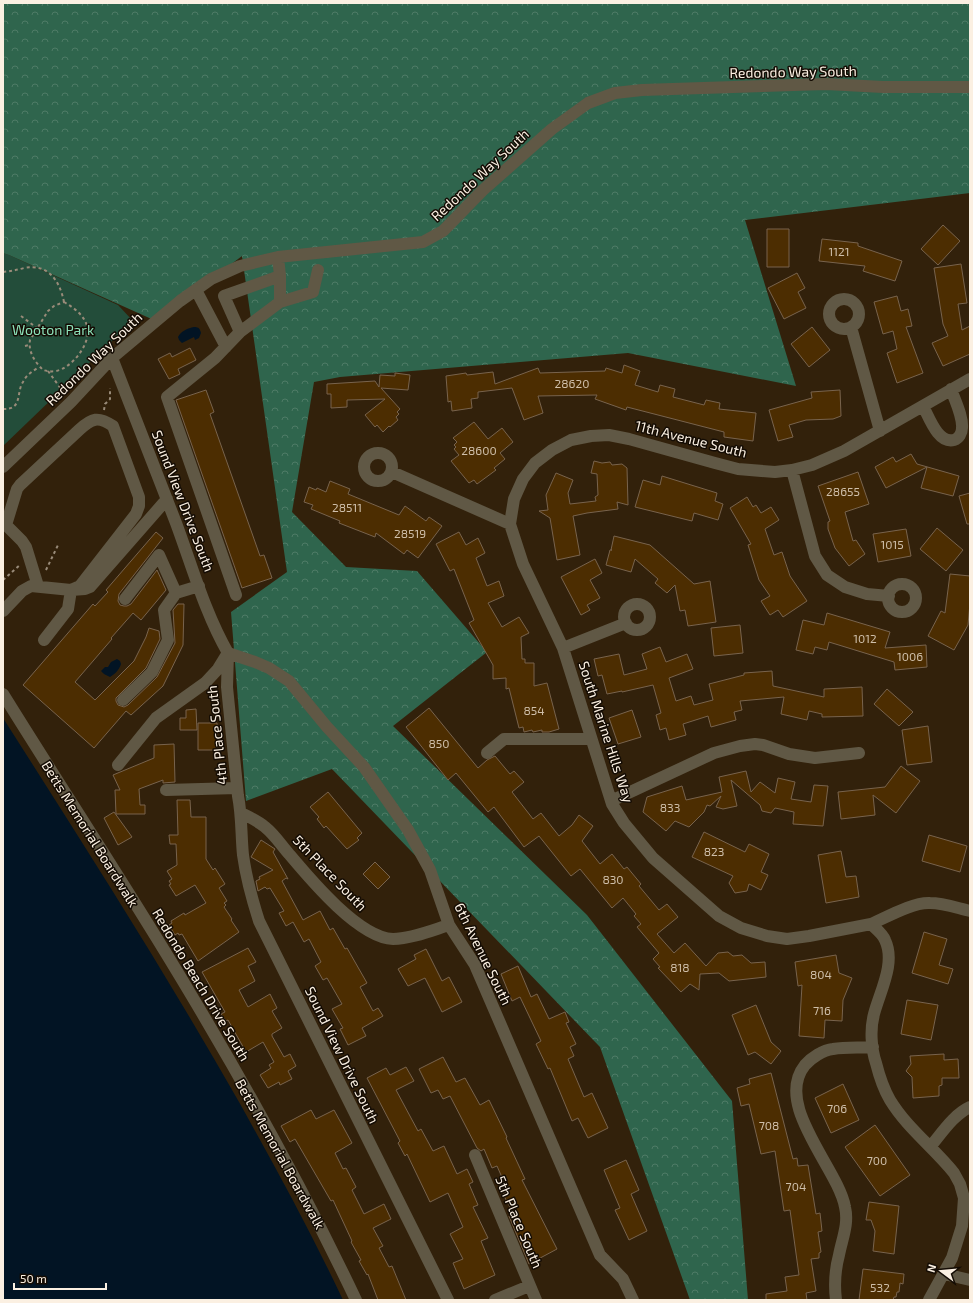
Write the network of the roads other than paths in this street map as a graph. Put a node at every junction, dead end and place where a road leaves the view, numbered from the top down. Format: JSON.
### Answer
{"nodes":[{"id":1,"x":970,"y":87,"type":"edge"},
{"id":2,"x":278,"y":257,"type":"junction"},
{"id":3,"x":318,"y":270,"type":"dead end"},
{"id":4,"x":280,"y":276,"type":"junction"},
{"id":5,"x":196,"y":290,"type":"junction"},
{"id":6,"x":280,"y":302,"type":"junction"},
{"id":7,"x":851,"y":327,"type":"dead end"},
{"id":8,"x":240,"y":332,"type":"junction"},
{"id":9,"x":226,"y":346,"type":"junction"},
{"id":10,"x":112,"y":358,"type":"junction"},
{"id":11,"x":970,"y":379,"type":"edge"},
{"id":12,"x":951,"y":389,"type":"junction"},
{"id":13,"x":923,"y":406,"type":"junction"},
{"id":14,"x":880,"y":431,"type":"junction"},
{"id":15,"x":3,"y":467,"type":"edge"},
{"id":16,"x":792,"y":470,"type":"junction"},
{"id":17,"x":392,"y":472,"type":"dead end"},
{"id":18,"x":167,"y":499,"type":"junction"},
{"id":19,"x":4,"y":524,"type":"edge"},
{"id":20,"x":510,"y":524,"type":"junction"},
{"id":21,"x":38,"y":586,"type":"junction"},
{"id":22,"x":198,"y":586,"type":"junction"},
{"id":23,"x":71,"y":590,"type":"junction"},
{"id":24,"x":176,"y":593,"type":"junction"},
{"id":25,"x":236,"y":596,"type":"dead end"},
{"id":26,"x":889,"y":596,"type":"dead end"},
{"id":27,"x":125,"y":599,"type":"dead end"},
{"id":28,"x":3,"y":611,"type":"edge"},
{"id":29,"x":626,"y":623,"type":"dead end"},
{"id":30,"x":44,"y":640,"type":"dead end"},
{"id":31,"x":563,"y":648,"type":"junction"},
{"id":32,"x":228,"y":653,"type":"junction"},
{"id":33,"x":3,"y":694,"type":"edge"},
{"id":34,"x":123,"y":700,"type":"dead end"},
{"id":35,"x":591,"y":739,"type":"junction"},
{"id":36,"x":487,"y":753,"type":"dead end"},
{"id":37,"x":859,"y":753,"type":"dead end"},
{"id":38,"x":118,"y":766,"type":"dead end"},
{"id":39,"x":237,"y":788,"type":"junction"},
{"id":40,"x":166,"y":790,"type":"dead end"},
{"id":41,"x":610,"y":801,"type":"junction"},
{"id":42,"x":241,"y":813,"type":"junction"},
{"id":43,"x":970,"y":911,"type":"edge"},
{"id":44,"x":871,"y":924,"type":"junction"},
{"id":45,"x":449,"y":925,"type":"junction"},
{"id":46,"x":872,"y":1047,"type":"junction"},
{"id":47,"x":970,"y":1107,"type":"edge"},
{"id":48,"x":930,"y":1147,"type":"junction"},
{"id":49,"x":475,"y":1155,"type":"dead end"},
{"id":50,"x":944,"y":1274,"type":"junction"},
{"id":51,"x":970,"y":1280,"type":"edge"},
{"id":52,"x":529,"y":1286,"type":"junction"},
{"id":53,"x":356,"y":1300,"type":"edge"},
{"id":54,"x":448,"y":1300,"type":"edge"},
{"id":55,"x":495,"y":1300,"type":"edge"},
{"id":56,"x":536,"y":1300,"type":"edge"},
{"id":57,"x":633,"y":1300,"type":"edge"},
{"id":58,"x":836,"y":1300,"type":"edge"},
{"id":59,"x":929,"y":1300,"type":"edge"}],
"edges":[{"from":1,"to":2,"type":"street","name":"Redondo Way South"},
{"from":2,"to":4,"type":"street"},
{"from":2,"to":5,"type":"street","name":"Redondo Way South"},
{"from":3,"to":6,"type":"street"},
{"from":4,"to":6,"type":"street"},
{"from":4,"to":8,"type":"street"},
{"from":5,"to":9,"type":"street"},
{"from":5,"to":10,"type":"street","name":"Redondo Way South"},
{"from":6,"to":8,"type":"street"},
{"from":7,"to":14,"type":"street"},
{"from":8,"to":9,"type":"street"},
{"from":9,"to":25,"type":"street"},
{"from":10,"to":15,"type":"street","name":"Redondo Way South"},
{"from":10,"to":18,"type":"street","name":"Sound View Drive South"},
{"from":11,"to":12,"type":"street","name":"11th Avenue South"},
{"from":12,"to":13,"type":"street","name":"11th Avenue South"},
{"from":12,"to":13,"type":"street"},
{"from":13,"to":14,"type":"street","name":"11th Avenue South"},
{"from":14,"to":16,"type":"street","name":"11th Avenue South"},
{"from":16,"to":20,"type":"street","name":"11th Avenue South"},
{"from":16,"to":26,"type":"street"},
{"from":17,"to":20,"type":"street"},
{"from":18,"to":22,"type":"street","name":"Sound View Drive South"},
{"from":18,"to":23,"type":"street"},
{"from":19,"to":21,"type":"street"},
{"from":19,"to":23,"type":"street"},
{"from":20,"to":31,"type":"street","name":"South Marine Hills Way"},
{"from":21,"to":23,"type":"street"},
{"from":21,"to":28,"type":"street"},
{"from":22,"to":24,"type":"street"},
{"from":22,"to":32,"type":"street","name":"Sound View Drive South"},
{"from":23,"to":30,"type":"street"},
{"from":24,"to":27,"type":"street"},
{"from":24,"to":34,"type":"street"},
{"from":29,"to":31,"type":"street"},
{"from":31,"to":35,"type":"street","name":"South Marine Hills Way"},
{"from":32,"to":38,"type":"street"},
{"from":32,"to":39,"type":"street","name":"4th Place South"},
{"from":32,"to":45,"type":"street","name":"6th Avenue South"},
{"from":33,"to":53,"type":"street","name":"Redondo Beach Drive South"},
{"from":35,"to":36,"type":"street"},
{"from":35,"to":41,"type":"street","name":"South Marine Hills Way"},
{"from":37,"to":41,"type":"street"},
{"from":39,"to":40,"type":"street"},
{"from":39,"to":42,"type":"street","name":"4th Place South"},
{"from":41,"to":44,"type":"street","name":"South Marine Hills Way"},
{"from":42,"to":45,"type":"street","name":"5th Place South"},
{"from":42,"to":54,"type":"street","name":"Sound View Drive South"},
{"from":43,"to":44,"type":"street","name":"South Marine Hills Way"},
{"from":44,"to":46,"type":"street"},
{"from":45,"to":57,"type":"street","name":"6th Avenue South"},
{"from":46,"to":48,"type":"street"},
{"from":46,"to":58,"type":"street"},
{"from":47,"to":48,"type":"street"},
{"from":48,"to":50,"type":"street"},
{"from":49,"to":52,"type":"street","name":"5th Place South"},
{"from":50,"to":51,"type":"street"},
{"from":50,"to":59,"type":"street"},
{"from":52,"to":55,"type":"street"},
{"from":52,"to":56,"type":"street","name":"5th Place South"}]}
